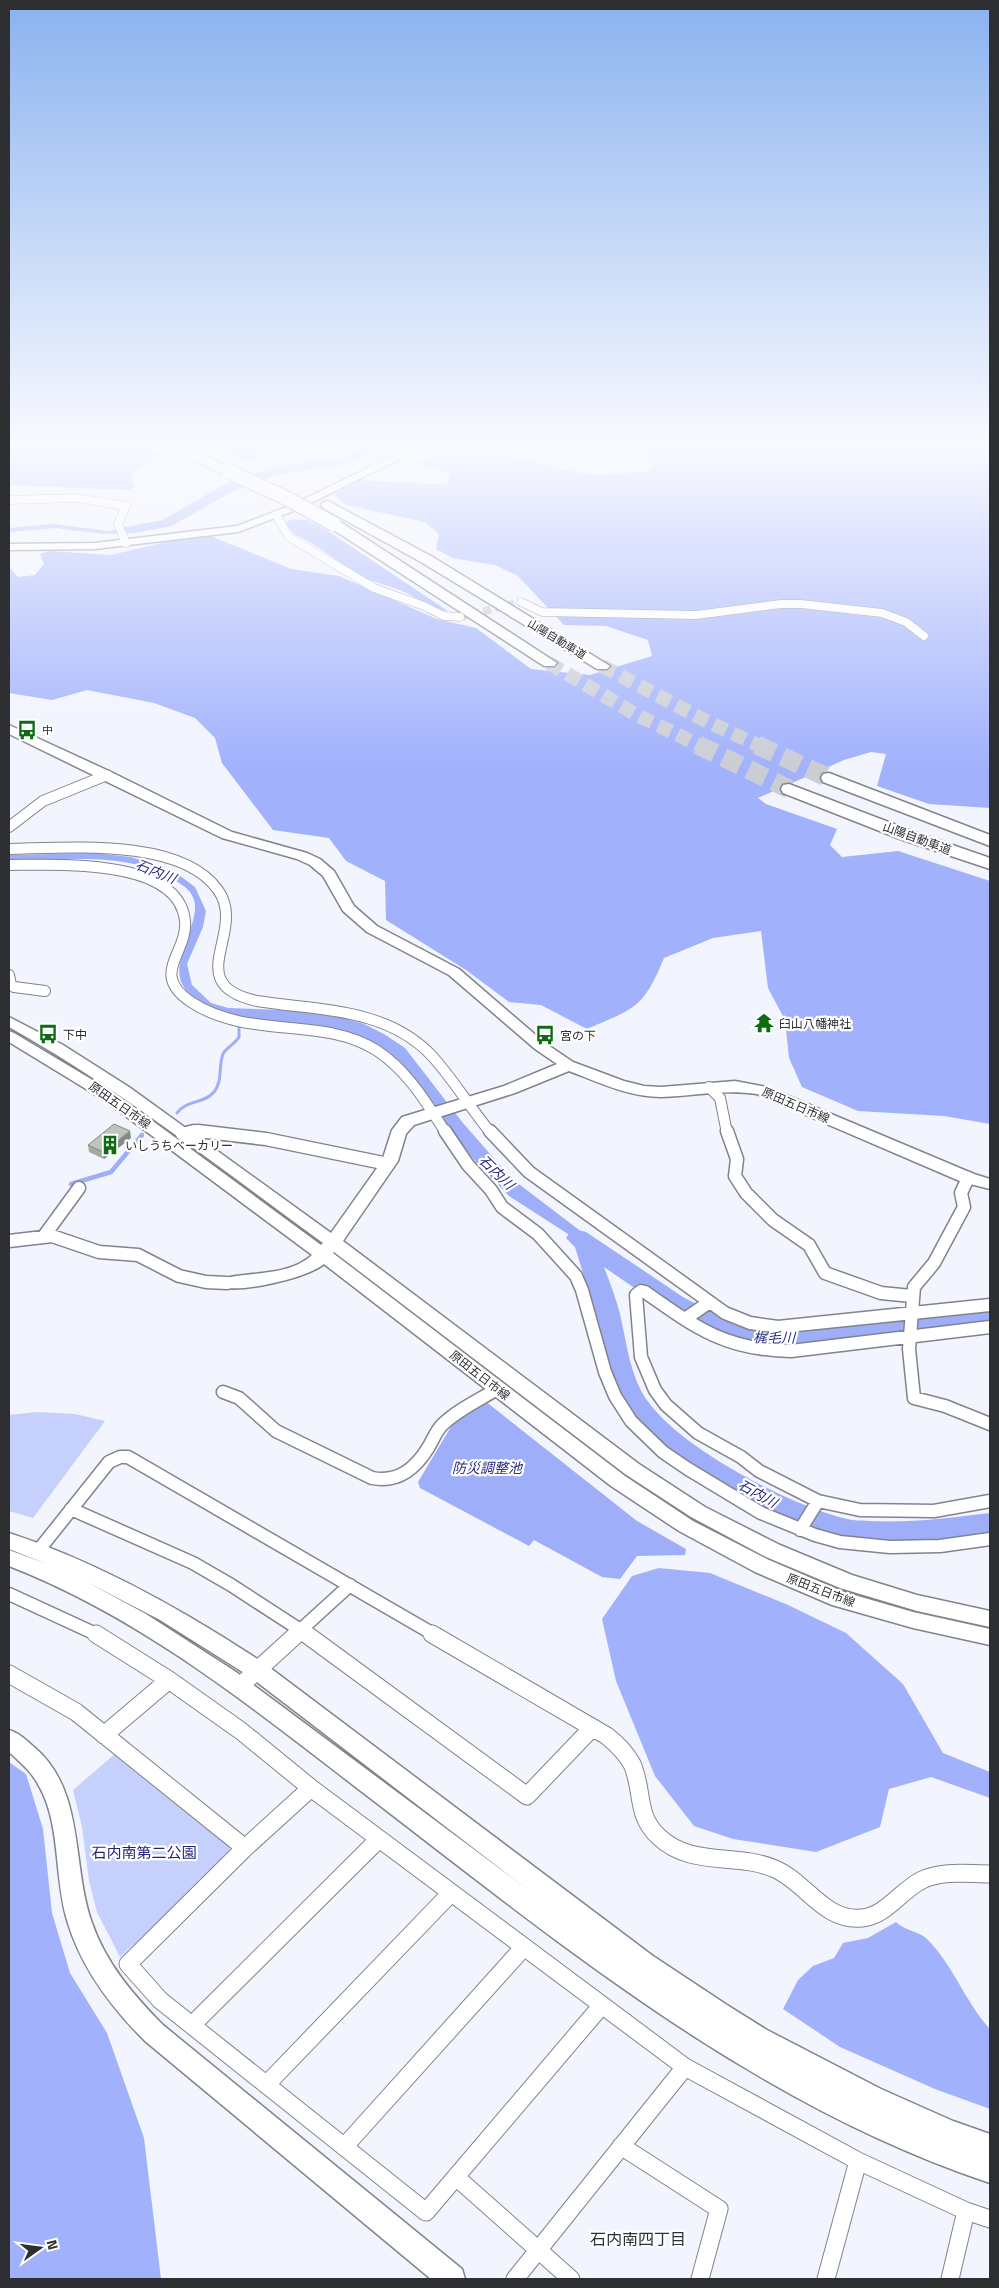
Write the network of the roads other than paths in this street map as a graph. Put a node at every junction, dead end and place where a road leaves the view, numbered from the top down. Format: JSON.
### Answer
{"nodes":[{"id":1,"x":319,"y":555,"type":"edge"},
{"id":2,"x":384,"y":555,"type":"edge"},
{"id":3,"x":419,"y":555,"type":"edge"},
{"id":4,"x":521,"y":602,"type":"tunnel mouth"},
{"id":5,"x":460,"y":618,"type":"tunnel mouth"},
{"id":6,"x":924,"y":636,"type":"dead end"},
{"id":7,"x":549,"y":663,"type":"tunnel mouth"},
{"id":8,"x":602,"y":666,"type":"tunnel mouth"},
{"id":9,"x":9,"y":729,"type":"edge"},
{"id":10,"x":107,"y":775,"type":"junction"},
{"id":11,"x":829,"y":778,"type":"tunnel mouth"},
{"id":12,"x":789,"y":789,"type":"tunnel mouth"},
{"id":13,"x":9,"y":827,"type":"edge"},
{"id":14,"x":990,"y":841,"type":"edge"},
{"id":15,"x":9,"y":849,"type":"edge"},
{"id":16,"x":990,"y":864,"type":"edge"},
{"id":17,"x":9,"y":865,"type":"edge"},
{"id":18,"x":9,"y":975,"type":"edge"},
{"id":19,"x":45,"y":991,"type":"dead end"},
{"id":20,"x":9,"y":1022,"type":"edge"},
{"id":21,"x":9,"y":1036,"type":"edge"},
{"id":22,"x":568,"y":1065,"type":"junction"},
{"id":23,"x":709,"y":1087,"type":"junction"},
{"id":24,"x":466,"y":1103,"type":"junction"},
{"id":25,"x":434,"y":1113,"type":"junction"},
{"id":26,"x":182,"y":1134,"type":"junction"},
{"id":27,"x":388,"y":1164,"type":"junction"},
{"id":28,"x":968,"y":1178,"type":"junction"},
{"id":29,"x":990,"y":1184,"type":"edge"},
{"id":30,"x":79,"y":1188,"type":"dead end"},
{"id":31,"x":44,"y":1236,"type":"junction"},
{"id":32,"x":9,"y":1241,"type":"edge"},
{"id":33,"x":328,"y":1248,"type":"junction"},
{"id":34,"x":227,"y":1284,"type":"joint"},
{"id":35,"x":912,"y":1296,"type":"junction"},
{"id":36,"x":708,"y":1303,"type":"junction"},
{"id":37,"x":990,"y":1305,"type":"edge"},
{"id":38,"x":913,"y":1315,"type":"junction"},
{"id":39,"x":686,"y":1319,"type":"junction"},
{"id":40,"x":990,"y":1327,"type":"edge"},
{"id":41,"x":912,"y":1335,"type":"junction"},
{"id":42,"x":497,"y":1389,"type":"junction"},
{"id":43,"x":224,"y":1392,"type":"dead end"},
{"id":44,"x":990,"y":1424,"type":"edge"},
{"id":45,"x":818,"y":1501,"type":"junction"},
{"id":46,"x":990,"y":1501,"type":"edge"},
{"id":47,"x":71,"y":1508,"type":"junction"},
{"id":48,"x":800,"y":1530,"type":"junction"},
{"id":49,"x":990,"y":1539,"type":"edge"},
{"id":50,"x":9,"y":1541,"type":"edge"},
{"id":51,"x":38,"y":1551,"type":"junction"},
{"id":52,"x":9,"y":1558,"type":"edge"},
{"id":53,"x":350,"y":1585,"type":"junction"},
{"id":54,"x":9,"y":1594,"type":"edge"},
{"id":55,"x":990,"y":1619,"type":"edge"},
{"id":56,"x":300,"y":1631,"type":"junction"},
{"id":57,"x":990,"y":1638,"type":"edge"},
{"id":58,"x":257,"y":1670,"type":"junction"},
{"id":59,"x":9,"y":1674,"type":"edge"},
{"id":60,"x":169,"y":1680,"type":"junction"},
{"id":61,"x":240,"y":1686,"type":"junction"},
{"id":62,"x":592,"y":1728,"type":"junction"},
{"id":63,"x":104,"y":1735,"type":"junction"},
{"id":64,"x":9,"y":1739,"type":"edge"},
{"id":65,"x":311,"y":1788,"type":"junction"},
{"id":66,"x":379,"y":1839,"type":"junction"},
{"id":67,"x":245,"y":1848,"type":"junction"},
{"id":68,"x":990,"y":1874,"type":"edge"},
{"id":69,"x":451,"y":1892,"type":"junction"},
{"id":70,"x":524,"y":1947,"type":"junction"},
{"id":71,"x":602,"y":2005,"type":"junction"},
{"id":72,"x":192,"y":2025,"type":"junction"},
{"id":73,"x":685,"y":2067,"type":"junction"},
{"id":74,"x":266,"y":2085,"type":"junction"},
{"id":75,"x":621,"y":2146,"type":"junction"},
{"id":76,"x":344,"y":2147,"type":"junction"},
{"id":77,"x":990,"y":2147,"type":"edge"},
{"id":78,"x":858,"y":2161,"type":"junction"},
{"id":79,"x":990,"y":2170,"type":"edge"},
{"id":80,"x":456,"y":2177,"type":"junction"},
{"id":81,"x":966,"y":2211,"type":"junction"},
{"id":82,"x":990,"y":2219,"type":"edge"},
{"id":83,"x":538,"y":2249,"type":"junction"},
{"id":84,"x":452,"y":2279,"type":"edge"},
{"id":85,"x":515,"y":2279,"type":"edge"},
{"id":86,"x":571,"y":2279,"type":"edge"},
{"id":87,"x":700,"y":2279,"type":"edge"},
{"id":88,"x":826,"y":2279,"type":"edge"},
{"id":89,"x":950,"y":2279,"type":"edge"}],
"edges":[{"from":1,"to":5,"type":"street"},
{"from":2,"to":7,"type":"highway","name":"山陽自動車道","bridge":true},
{"from":3,"to":8,"type":"highway","name":"山陽自動車道"},
{"from":4,"to":6,"type":"street"},
{"from":9,"to":10,"type":"main road","name":"原田五日市線"},
{"from":10,"to":13,"type":"street"},
{"from":10,"to":22,"type":"main road","name":"原田五日市線"},
{"from":11,"to":14,"type":"highway","name":"山陽自動車道"},
{"from":12,"to":16,"type":"highway","name":"山陽自動車道"},
{"from":15,"to":24,"type":"street"},
{"from":17,"to":25,"type":"street"},
{"from":18,"to":19,"type":"street"},
{"from":20,"to":26,"type":"main road","name":"原田五日市線"},
{"from":21,"to":33,"type":"main road","name":"原田五日市線"},
{"from":22,"to":23,"type":"main road","name":"原田五日市線"},
{"from":22,"to":24,"type":"main road"},
{"from":23,"to":28,"type":"main road","name":"原田五日市線"},
{"from":23,"to":35,"type":"street"},
{"from":24,"to":25,"type":"main road"},
{"from":24,"to":36,"type":"street"},
{"from":25,"to":27,"type":"main road"},
{"from":25,"to":48,"type":"street"},
{"from":26,"to":27,"type":"street"},
{"from":26,"to":33,"type":"main road","name":"原田五日市線"},
{"from":27,"to":33,"type":"main road"},
{"from":28,"to":29,"type":"main road","name":"原田五日市線"},
{"from":28,"to":35,"type":"street"},
{"from":30,"to":31,"type":"street"},
{"from":31,"to":32,"type":"street"},
{"from":31,"to":34,"type":"street"},
{"from":33,"to":34,"type":"main road"},
{"from":33,"to":42,"type":"main road","name":"原田五日市線"},
{"from":33,"to":55,"type":"main road","name":"原田五日市線"},
{"from":35,"to":38,"type":"street"},
{"from":36,"to":38,"type":"street"},
{"from":36,"to":39,"type":"street"},
{"from":37,"to":38,"type":"street"},
{"from":38,"to":41,"type":"street"},
{"from":39,"to":41,"type":"street"},
{"from":39,"to":45,"type":"street"},
{"from":40,"to":41,"type":"street"},
{"from":41,"to":44,"type":"street"},
{"from":42,"to":43,"type":"street"},
{"from":42,"to":57,"type":"main road","name":"原田五日市線"},
{"from":45,"to":46,"type":"street"},
{"from":45,"to":48,"type":"street"},
{"from":47,"to":51,"type":"street"},
{"from":47,"to":53,"type":"street"},
{"from":47,"to":56,"type":"street"},
{"from":48,"to":49,"type":"street"},
{"from":50,"to":51,"type":"main road"},
{"from":51,"to":58,"type":"main road"},
{"from":52,"to":61,"type":"main road"},
{"from":53,"to":56,"type":"street"},
{"from":53,"to":62,"type":"street"},
{"from":54,"to":60,"type":"street"},
{"from":56,"to":58,"type":"street"},
{"from":56,"to":62,"type":"street"},
{"from":58,"to":61,"type":"street"},
{"from":58,"to":77,"type":"main road"},
{"from":59,"to":63,"type":"street"},
{"from":60,"to":63,"type":"street"},
{"from":60,"to":65,"type":"street"},
{"from":61,"to":79,"type":"main road"},
{"from":62,"to":68,"type":"street"},
{"from":63,"to":67,"type":"street"},
{"from":64,"to":84,"type":"main road"},
{"from":65,"to":66,"type":"street"},
{"from":65,"to":67,"type":"street"},
{"from":66,"to":69,"type":"street"},
{"from":66,"to":72,"type":"street"},
{"from":67,"to":72,"type":"street"},
{"from":69,"to":70,"type":"street"},
{"from":69,"to":74,"type":"street"},
{"from":70,"to":71,"type":"street"},
{"from":70,"to":76,"type":"street"},
{"from":71,"to":73,"type":"street"},
{"from":71,"to":80,"type":"street"},
{"from":72,"to":74,"type":"street"},
{"from":73,"to":75,"type":"street"},
{"from":73,"to":78,"type":"street"},
{"from":74,"to":76,"type":"street"},
{"from":75,"to":83,"type":"street"},
{"from":75,"to":87,"type":"street"},
{"from":76,"to":80,"type":"street"},
{"from":78,"to":81,"type":"street"},
{"from":78,"to":88,"type":"street"},
{"from":80,"to":83,"type":"street"},
{"from":81,"to":82,"type":"street"},
{"from":81,"to":89,"type":"street"},
{"from":83,"to":85,"type":"street"},
{"from":83,"to":86,"type":"street"}]}
